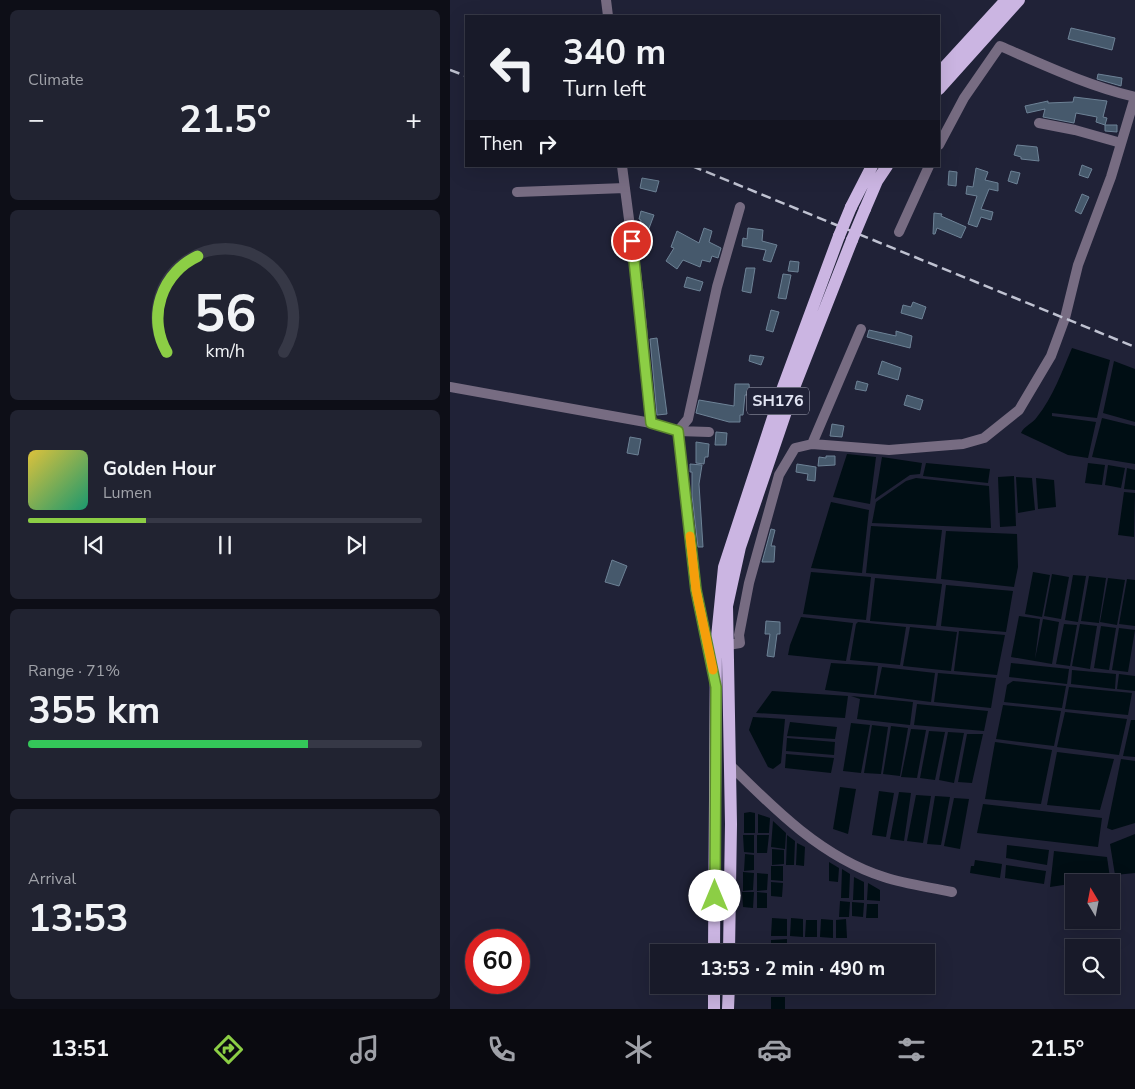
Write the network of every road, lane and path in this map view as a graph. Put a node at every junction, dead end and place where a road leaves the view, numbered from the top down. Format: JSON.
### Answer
{"nodes":[{"id":1,"x":606,"y":0,"type":"edge"},
{"id":2,"x":1006,"y":0,"type":"edge"},
{"id":3,"x":1018,"y":0,"type":"edge"},
{"id":4,"x":608,"y":15,"type":"edge"},
{"id":5,"x":940,"y":72,"type":"edge"},
{"id":6,"x":940,"y":87,"type":"edge"},
{"id":7,"x":1135,"y":97,"type":"edge"},
{"id":8,"x":1039,"y":123,"type":"dead end"},
{"id":9,"x":940,"y":143,"type":"edge"},
{"id":10,"x":1121,"y":143,"type":"junction"},
{"id":11,"x":622,"y":167,"type":"edge"},
{"id":12,"x":871,"y":167,"type":"edge"},
{"id":13,"x":886,"y":167,"type":"edge"},
{"id":14,"x":929,"y":167,"type":"edge"},
{"id":15,"x":625,"y":188,"type":"junction"},
{"id":16,"x":517,"y":192,"type":"dead end"},
{"id":17,"x":740,"y":207,"type":"dead end"},
{"id":18,"x":899,"y":232,"type":"dead end"},
{"id":19,"x":845,"y":238,"type":"junction"},
{"id":20,"x":861,"y":329,"type":"dead end"},
{"id":21,"x":450,"y":387,"type":"edge"},
{"id":22,"x":651,"y":423,"type":"junction"},
{"id":23,"x":678,"y":431,"type":"junction"},
{"id":24,"x":709,"y":432,"type":"dead end"},
{"id":25,"x":812,"y":444,"type":"junction"},
{"id":26,"x":722,"y":646,"type":"junction"},
{"id":27,"x":716,"y":687,"type":"junction"},
{"id":28,"x":730,"y":765,"type":"junction"},
{"id":29,"x":952,"y":892,"type":"dead end"},
{"id":30,"x":714,"y":944,"type":"edge"},
{"id":31,"x":729,"y":944,"type":"edge"},
{"id":32,"x":714,"y":994,"type":"edge"},
{"id":33,"x":729,"y":994,"type":"edge"},
{"id":34,"x":714,"y":1009,"type":"edge"},
{"id":35,"x":728,"y":1009,"type":"edge"}],
"edges":[{"from":1,"to":4,"type":"street"},
{"from":2,"to":5,"type":"main road"},
{"from":3,"to":6,"type":"main road"},
{"from":7,"to":9,"type":"street"},
{"from":7,"to":10,"type":"street"},
{"from":8,"to":10,"type":"street"},
{"from":10,"to":25,"type":"street"},
{"from":11,"to":15,"type":"street"},
{"from":12,"to":19,"type":"main road","number":"SH176","bridge":true},
{"from":13,"to":19,"type":"main road","bridge":true},
{"from":14,"to":18,"type":"street"},
{"from":15,"to":16,"type":"street"},
{"from":15,"to":22,"type":"street"},
{"from":17,"to":23,"type":"street"},
{"from":19,"to":26,"type":"main road","number":"SH176"},
{"from":20,"to":25,"type":"street"},
{"from":21,"to":22,"type":"street"},
{"from":22,"to":23,"type":"street"},
{"from":23,"to":24,"type":"street"},
{"from":23,"to":27,"type":"street"},
{"from":25,"to":26,"type":"street"},
{"from":26,"to":27,"type":"main road","number":"SH176"},
{"from":26,"to":28,"type":"main road"},
{"from":27,"to":30,"type":"main road","number":"SH176"},
{"from":28,"to":29,"type":"street"},
{"from":28,"to":31,"type":"main road"},
{"from":32,"to":34,"type":"main road"},
{"from":33,"to":35,"type":"main road"}]}
